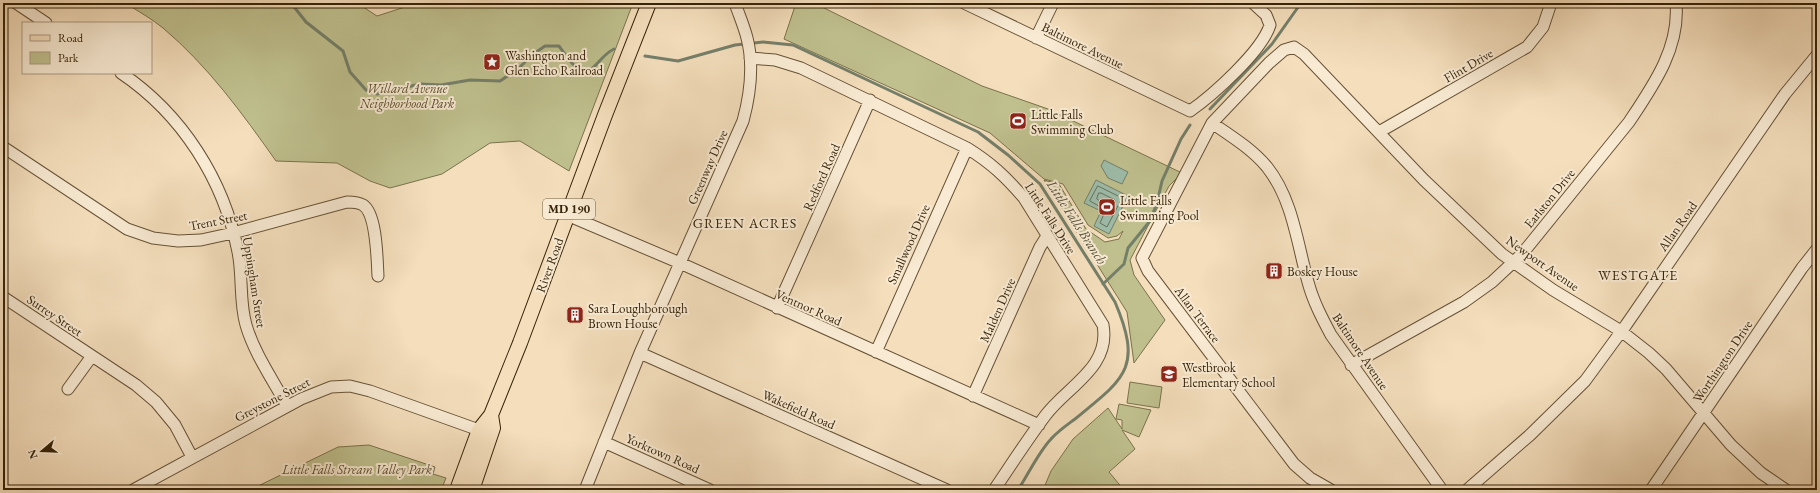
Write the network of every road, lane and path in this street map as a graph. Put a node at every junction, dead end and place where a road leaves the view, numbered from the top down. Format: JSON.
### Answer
{"nodes":[{"id":1,"x":16,"y":3,"type":"edge"},
{"id":2,"x":649,"y":3,"type":"edge"},
{"id":3,"x":735,"y":3,"type":"edge"},
{"id":4,"x":964,"y":3,"type":"edge"},
{"id":5,"x":1053,"y":3,"type":"edge"},
{"id":6,"x":1253,"y":3,"type":"edge"},
{"id":7,"x":1551,"y":3,"type":"edge"},
{"id":8,"x":1676,"y":3,"type":"edge"},
{"id":9,"x":44,"y":22,"type":"edge"},
{"id":10,"x":1036,"y":38,"type":"junction"},
{"id":11,"x":750,"y":54,"type":"junction"},
{"id":12,"x":1817,"y":55,"type":"edge"},
{"id":13,"x":122,"y":74,"type":"edge"},
{"id":14,"x":870,"y":100,"type":"junction"},
{"id":15,"x":1212,"y":123,"type":"junction"},
{"id":16,"x":1379,"y":132,"type":"junction"},
{"id":17,"x":3,"y":147,"type":"edge"},
{"id":18,"x":967,"y":148,"type":"junction"},
{"id":19,"x":567,"y":215,"type":"junction"},
{"id":20,"x":233,"y":233,"type":"junction"},
{"id":21,"x":1047,"y":236,"type":"junction"},
{"id":22,"x":1817,"y":249,"type":"edge"},
{"id":23,"x":1513,"y":262,"type":"junction"},
{"id":24,"x":680,"y":264,"type":"junction"},
{"id":25,"x":378,"y":276,"type":"dead end"},
{"id":26,"x":3,"y":297,"type":"edge"},
{"id":27,"x":777,"y":308,"type":"junction"},
{"id":28,"x":1621,"y":331,"type":"junction"},
{"id":29,"x":876,"y":352,"type":"junction"},
{"id":30,"x":640,"y":353,"type":"junction"},
{"id":31,"x":92,"y":356,"type":"junction"},
{"id":32,"x":1351,"y":365,"type":"junction"},
{"id":33,"x":68,"y":389,"type":"dead end"},
{"id":34,"x":973,"y":396,"type":"junction"},
{"id":35,"x":287,"y":406,"type":"junction"},
{"id":36,"x":1704,"y":412,"type":"junction"},
{"id":37,"x":491,"y":415,"type":"junction"},
{"id":38,"x":1039,"y":425,"type":"junction"},
{"id":39,"x":478,"y":430,"type":"junction"},
{"id":40,"x":604,"y":442,"type":"junction"},
{"id":41,"x":192,"y":457,"type":"junction"},
{"id":42,"x":473,"y":487,"type":"edge"},
{"id":43,"x":133,"y":490,"type":"edge"},
{"id":44,"x":457,"y":490,"type":"edge"},
{"id":45,"x":585,"y":490,"type":"edge"},
{"id":46,"x":710,"y":490,"type":"edge"},
{"id":47,"x":947,"y":490,"type":"edge"},
{"id":48,"x":994,"y":490,"type":"edge"},
{"id":49,"x":1331,"y":490,"type":"edge"},
{"id":50,"x":1442,"y":490,"type":"edge"},
{"id":51,"x":1467,"y":490,"type":"edge"},
{"id":52,"x":1651,"y":490,"type":"edge"},
{"id":53,"x":1786,"y":490,"type":"edge"}],
"edges":[{"from":1,"to":9,"type":"street"},
{"from":2,"to":19,"type":"main road","name":"River Road","number":"MD 190"},
{"from":3,"to":11,"type":"street","name":"Greenway Drive"},
{"from":4,"to":10,"type":"street","name":"Baltimore Avenue"},
{"from":5,"to":10,"type":"street"},
{"from":6,"to":10,"type":"street","name":"Baltimore Avenue"},
{"from":7,"to":16,"type":"street","name":"Flint Drive"},
{"from":8,"to":23,"type":"street","name":"Earlston Drive"},
{"from":11,"to":14,"type":"street","name":"Little Falls Drive"},
{"from":11,"to":24,"type":"street","name":"Greenway Drive"},
{"from":12,"to":28,"type":"street","name":"Allan Road"},
{"from":13,"to":20,"type":"street","name":"Uppingham Street"},
{"from":14,"to":18,"type":"street","name":"Little Falls Drive"},
{"from":14,"to":27,"type":"street","name":"Redford Road"},
{"from":15,"to":16,"type":"street","name":"Newport Avenue"},
{"from":15,"to":32,"type":"street","name":"Baltimore Avenue"},
{"from":15,"to":49,"type":"street","name":"Allan Terrace"},
{"from":16,"to":23,"type":"street","name":"Newport Avenue"},
{"from":17,"to":20,"type":"street","name":"Trent Street"},
{"from":18,"to":21,"type":"street","name":"Little Falls Drive"},
{"from":18,"to":29,"type":"street","name":"Smallwood Drive"},
{"from":19,"to":24,"type":"street","name":"Ventnor Road"},
{"from":19,"to":37,"type":"main road","name":"River Road","number":"MD 190"},
{"from":20,"to":25,"type":"street","name":"Trent Street"},
{"from":20,"to":35,"type":"street","name":"Uppingham Street"},
{"from":21,"to":34,"type":"street","name":"Malden Drive"},
{"from":21,"to":38,"type":"street","name":"Little Falls Drive"},
{"from":22,"to":36,"type":"street","name":"Worthington Drive"},
{"from":23,"to":28,"type":"street","name":"Newport Avenue"},
{"from":23,"to":32,"type":"street","name":"Earlston Drive"},
{"from":24,"to":27,"type":"street","name":"Ventnor Road"},
{"from":24,"to":30,"type":"street","name":"Greenway Drive"},
{"from":26,"to":31,"type":"street","name":"Surrey Street"},
{"from":27,"to":29,"type":"street","name":"Ventnor Road"},
{"from":28,"to":36,"type":"street","name":"Newport Avenue"},
{"from":28,"to":51,"type":"street","name":"Allan Road"},
{"from":29,"to":34,"type":"street","name":"Ventnor Road"},
{"from":30,"to":40,"type":"street","name":"Greenway Drive"},
{"from":30,"to":47,"type":"street","name":"Wakefield Road"},
{"from":31,"to":33,"type":"street"},
{"from":31,"to":41,"type":"street","name":"Surrey Street"},
{"from":32,"to":50,"type":"street","name":"Baltimore Avenue"},
{"from":34,"to":38,"type":"street","name":"Ventnor Road"},
{"from":35,"to":39,"type":"street","name":"Greystone Street"},
{"from":35,"to":41,"type":"street","name":"Greystone Street"},
{"from":36,"to":52,"type":"street","name":"Worthington Drive"},
{"from":36,"to":53,"type":"street","name":"Newport Avenue"},
{"from":37,"to":39,"type":"main road","name":"River Road","number":"MD 190"},
{"from":37,"to":42,"type":"main road","name":"River Road","number":"MD 190"},
{"from":38,"to":48,"type":"street","name":"Little Falls Drive"},
{"from":39,"to":42,"type":"main road"},
{"from":39,"to":44,"type":"main road","name":"River Road","number":"MD 190"},
{"from":40,"to":45,"type":"street","name":"Greenway Drive"},
{"from":40,"to":46,"type":"street","name":"Yorktown Road"},
{"from":41,"to":43,"type":"street","name":"Greystone Street"}]}
